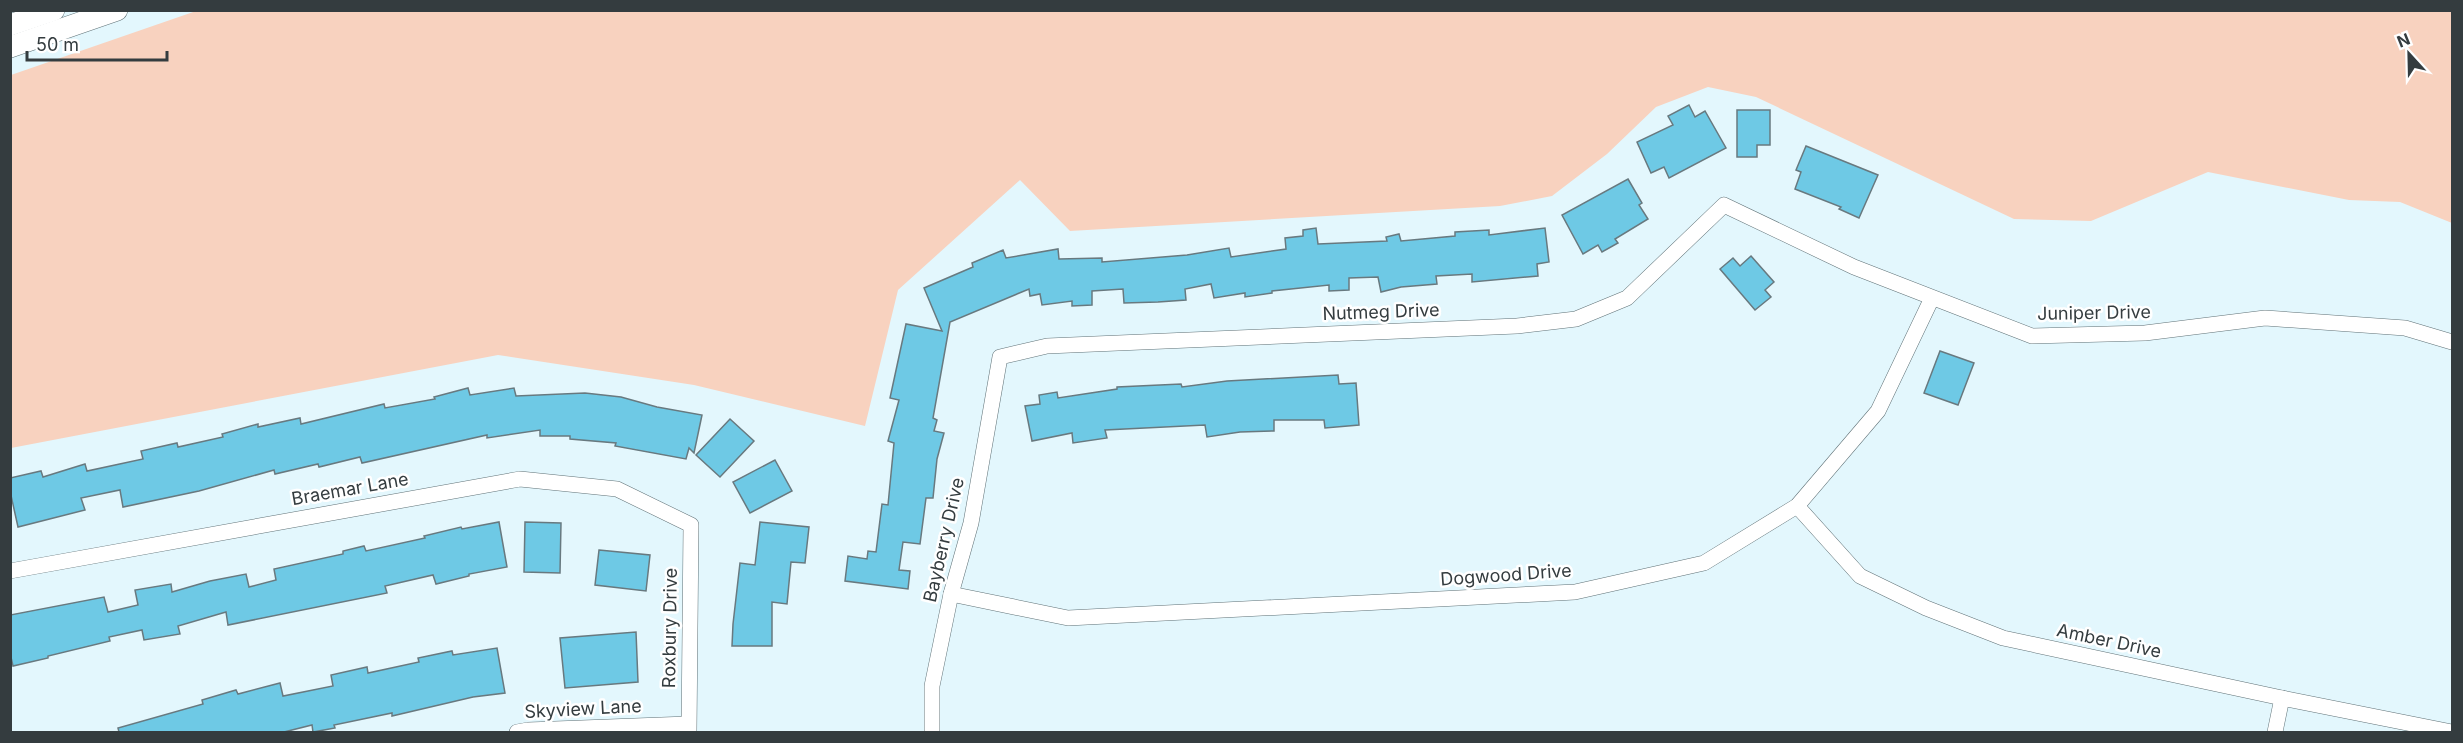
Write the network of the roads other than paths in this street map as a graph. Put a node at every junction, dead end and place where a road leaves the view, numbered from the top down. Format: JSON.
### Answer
{"nodes":[{"id":1,"x":54,"y":10,"type":"edge"},
{"id":2,"x":117,"y":10,"type":"edge"},
{"id":3,"x":10,"y":25,"type":"edge"},
{"id":4,"x":10,"y":47,"type":"edge"},
{"id":5,"x":1724,"y":205,"type":"joint"},
{"id":6,"x":1932,"y":298,"type":"junction"},
{"id":7,"x":2452,"y":342,"type":"edge"},
{"id":8,"x":1000,"y":357,"type":"joint"},
{"id":9,"x":1797,"y":506,"type":"junction"},
{"id":10,"x":691,"y":525,"type":"joint"},
{"id":11,"x":10,"y":571,"type":"edge"},
{"id":12,"x":951,"y":594,"type":"junction"},
{"id":13,"x":2282,"y":698,"type":"junction"},
{"id":14,"x":689,"y":728,"type":"edge"},
{"id":15,"x":517,"y":732,"type":"edge"},
{"id":16,"x":932,"y":732,"type":"edge"},
{"id":17,"x":2276,"y":732,"type":"edge"},
{"id":18,"x":2452,"y":732,"type":"edge"}],
"edges":[{"from":1,"to":3,"type":"street"},
{"from":2,"to":4,"type":"street"},
{"from":5,"to":6,"type":"street","name":"Juniper Drive"},
{"from":5,"to":8,"type":"street","name":"Nutmeg Drive"},
{"from":6,"to":7,"type":"street","name":"Juniper Drive"},
{"from":6,"to":9,"type":"street","name":"Dogwood Drive"},
{"from":8,"to":12,"type":"street","name":"Bayberry Drive"},
{"from":9,"to":12,"type":"street","name":"Dogwood Drive"},
{"from":9,"to":13,"type":"street","name":"Amber Drive"},
{"from":10,"to":11,"type":"street","name":"Braemar Lane"},
{"from":10,"to":14,"type":"street","name":"Roxbury Drive"},
{"from":12,"to":16,"type":"street","name":"Bayberry Drive"},
{"from":13,"to":17,"type":"street"},
{"from":13,"to":18,"type":"street","name":"Amber Drive"},
{"from":14,"to":15,"type":"street","name":"Skyview Lane"}]}
